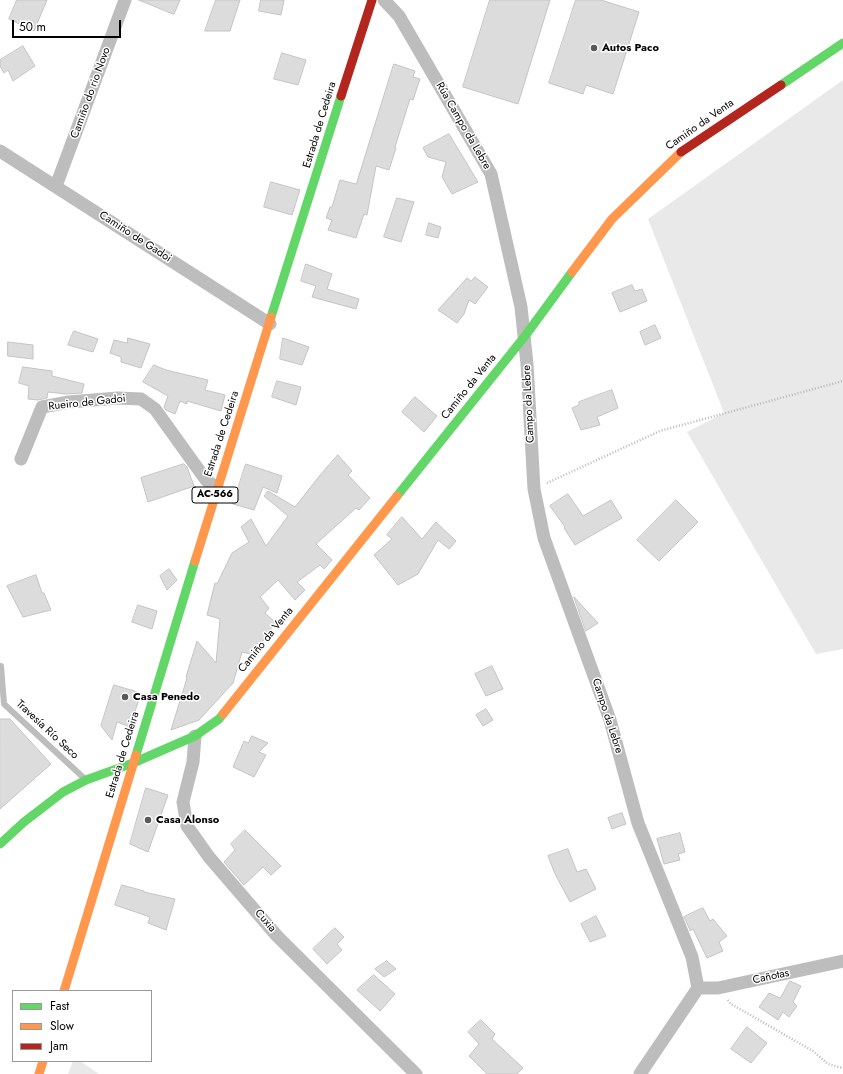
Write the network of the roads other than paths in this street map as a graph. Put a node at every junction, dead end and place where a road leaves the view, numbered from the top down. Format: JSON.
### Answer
{"nodes":[{"id":1,"x":125,"y":0,"type":"edge"},
{"id":2,"x":372,"y":0,"type":"edge"},
{"id":3,"x":384,"y":0,"type":"edge"},
{"id":4,"x":843,"y":43,"type":"edge"},
{"id":5,"x":0,"y":151,"type":"edge"},
{"id":6,"x":56,"y":186,"type":"junction"},
{"id":7,"x":270,"y":324,"type":"junction"},
{"id":8,"x":525,"y":336,"type":"junction"},
{"id":9,"x":21,"y":459,"type":"dead end"},
{"id":10,"x":217,"y":488,"type":"junction"},
{"id":11,"x":1,"y":666,"type":"edge"},
{"id":12,"x":195,"y":736,"type":"junction"},
{"id":13,"x":133,"y":763,"type":"junction"},
{"id":14,"x":86,"y":780,"type":"junction"},
{"id":15,"x":0,"y":844,"type":"edge"},
{"id":16,"x":843,"y":961,"type":"edge"},
{"id":17,"x":698,"y":988,"type":"junction"},
{"id":18,"x":64,"y":990,"type":"edge"},
{"id":19,"x":43,"y":1062,"type":"edge"},
{"id":20,"x":39,"y":1074,"type":"edge"},
{"id":21,"x":416,"y":1074,"type":"edge"},
{"id":22,"x":640,"y":1074,"type":"edge"}],
"edges":[{"from":1,"to":6,"type":"street","name":"Camiño do rio Novo"},
{"from":2,"to":7,"type":"street","name":"Estrada de Cedeira","number":"AC-566"},
{"from":3,"to":8,"type":"street","name":"Rúa Campo da Lebre"},
{"from":4,"to":8,"type":"street","name":"Camiño da Venta"},
{"from":5,"to":6,"type":"street","name":"Camiño de Gadoi"},
{"from":6,"to":7,"type":"street","name":"Camiño de Gadoi"},
{"from":7,"to":10,"type":"street","name":"Estrada de Cedeira","number":"AC-566"},
{"from":8,"to":12,"type":"street","name":"Camiño da Venta"},
{"from":8,"to":17,"type":"street","name":"Campo da Lebre"},
{"from":9,"to":10,"type":"street","name":"Rueiro de Gadoi"},
{"from":10,"to":13,"type":"street","name":"Estrada de Cedeira","number":"AC-566"},
{"from":11,"to":14,"type":"lane","name":"Travesía Río Seco"},
{"from":12,"to":13,"type":"street","name":"Camiño da Venta"},
{"from":12,"to":21,"type":"street","name":"Cuxia"},
{"from":13,"to":14,"type":"street","name":"Camiño da Venta"},
{"from":13,"to":18,"type":"street","name":"Estrada de Cedeira","number":"AC-566"},
{"from":14,"to":15,"type":"street","name":"Camiño da Venta"},
{"from":16,"to":17,"type":"street","name":"Cañotas"},
{"from":17,"to":22,"type":"street"},
{"from":19,"to":20,"type":"street"}]}
